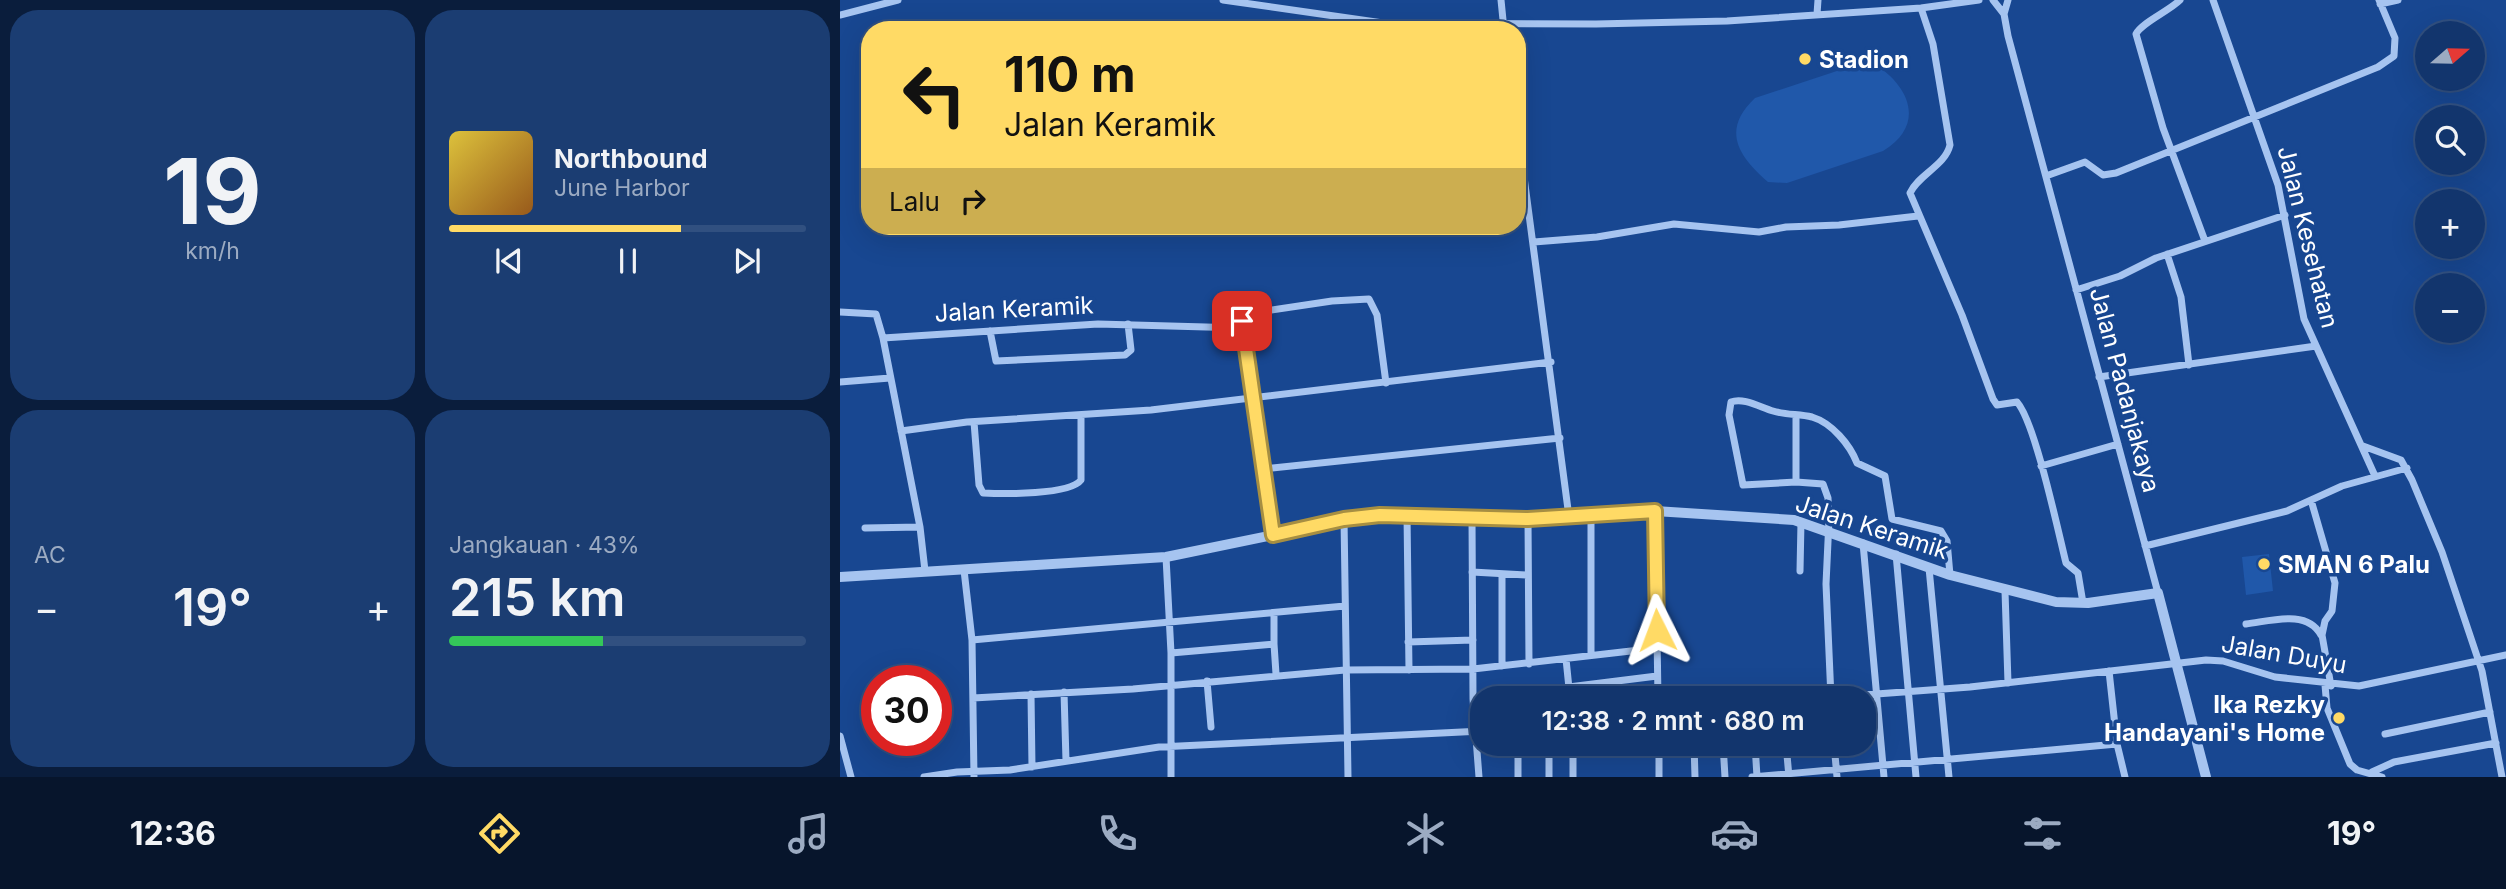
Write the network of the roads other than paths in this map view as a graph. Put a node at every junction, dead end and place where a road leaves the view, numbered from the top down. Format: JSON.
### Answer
{"nodes":[{"id":1,"x":898,"y":0,"type":"edge"},
{"id":2,"x":1223,"y":0,"type":"edge"},
{"id":3,"x":1502,"y":0,"type":"edge"},
{"id":4,"x":1818,"y":0,"type":"edge"},
{"id":5,"x":1979,"y":0,"type":"edge"},
{"id":6,"x":1993,"y":0,"type":"edge"},
{"id":7,"x":2008,"y":0,"type":"edge"},
{"id":8,"x":2180,"y":0,"type":"edge"},
{"id":9,"x":2213,"y":0,"type":"edge"},
{"id":10,"x":2398,"y":0,"type":"edge"},
{"id":11,"x":2380,"y":2,"type":"edge"},
{"id":12,"x":1921,"y":8,"type":"junction"},
{"id":13,"x":1818,"y":14,"type":"junction"},
{"id":14,"x":2004,"y":14,"type":"junction"},
{"id":15,"x":840,"y":15,"type":"edge"},
{"id":16,"x":1355,"y":21,"type":"edge"},
{"id":17,"x":1504,"y":21,"type":"edge"},
{"id":18,"x":1526,"y":26,"type":"edge"},
{"id":19,"x":2255,"y":116,"type":"junction"},
{"id":20,"x":2172,"y":152,"type":"junction"},
{"id":21,"x":2046,"y":176,"type":"junction"},
{"id":22,"x":1526,"y":186,"type":"edge"},
{"id":23,"x":2285,"y":215,"type":"junction"},
{"id":24,"x":1918,"y":216,"type":"junction"},
{"id":25,"x":2204,"y":241,"type":"junction"},
{"id":26,"x":1534,"y":242,"type":"junction"},
{"id":27,"x":2167,"y":254,"type":"junction"},
{"id":28,"x":2076,"y":290,"type":"junction"},
{"id":29,"x":840,"y":312,"type":"edge"},
{"id":30,"x":1128,"y":324,"type":"junction"},
{"id":31,"x":1242,"y":328,"type":"junction"},
{"id":32,"x":990,"y":331,"type":"junction"},
{"id":33,"x":883,"y":338,"type":"junction"},
{"id":34,"x":2316,"y":346,"type":"junction"},
{"id":35,"x":1551,"y":362,"type":"junction"},
{"id":36,"x":2189,"y":365,"type":"junction"},
{"id":37,"x":2099,"y":377,"type":"junction"},
{"id":38,"x":890,"y":378,"type":"junction"},
{"id":39,"x":840,"y":382,"type":"edge"},
{"id":40,"x":1386,"y":383,"type":"junction"},
{"id":41,"x":1252,"y":397,"type":"junction"},
{"id":42,"x":1081,"y":415,"type":"junction"},
{"id":43,"x":1796,"y":415,"type":"junction"},
{"id":44,"x":974,"y":422,"type":"junction"},
{"id":45,"x":901,"y":431,"type":"junction"},
{"id":46,"x":1560,"y":438,"type":"junction"},
{"id":47,"x":2118,"y":444,"type":"junction"},
{"id":48,"x":2363,"y":446,"type":"junction"},
{"id":49,"x":2041,"y":466,"type":"junction"},
{"id":50,"x":2407,"y":468,"type":"junction"},
{"id":51,"x":1263,"y":469,"type":"junction"},
{"id":52,"x":2375,"y":476,"type":"junction"},
{"id":53,"x":1796,"y":482,"type":"junction"},
{"id":54,"x":2311,"y":500,"type":"junction"},
{"id":55,"x":1655,"y":511,"type":"junction"},
{"id":56,"x":1407,"y":515,"type":"junction"},
{"id":57,"x":1591,"y":516,"type":"junction"},
{"id":58,"x":1569,"y":517,"type":"junction"},
{"id":59,"x":1472,"y":518,"type":"junction"},
{"id":60,"x":1344,"y":519,"type":"junction"},
{"id":61,"x":1528,"y":519,"type":"junction"},
{"id":62,"x":1801,"y":522,"type":"junction"},
{"id":63,"x":920,"y":527,"type":"junction"},
{"id":64,"x":865,"y":528,"type":"dead end"},
{"id":65,"x":1828,"y":530,"type":"junction"},
{"id":66,"x":1273,"y":535,"type":"junction"},
{"id":67,"x":1863,"y":542,"type":"junction"},
{"id":68,"x":2145,"y":546,"type":"junction"},
{"id":69,"x":1896,"y":554,"type":"junction"},
{"id":70,"x":1166,"y":557,"type":"junction"},
{"id":71,"x":1928,"y":568,"type":"junction"},
{"id":72,"x":964,"y":570,"type":"junction"},
{"id":73,"x":925,"y":571,"type":"junction"},
{"id":74,"x":1800,"y":571,"type":"dead end"},
{"id":75,"x":1472,"y":572,"type":"junction"},
{"id":76,"x":1502,"y":575,"type":"junction"},
{"id":77,"x":1527,"y":575,"type":"junction"},
{"id":78,"x":1950,"y":575,"type":"junction"},
{"id":79,"x":840,"y":577,"type":"edge"},
{"id":80,"x":2006,"y":591,"type":"junction"},
{"id":81,"x":2158,"y":593,"type":"junction"},
{"id":82,"x":2083,"y":603,"type":"junction"},
{"id":83,"x":1345,"y":606,"type":"junction"},
{"id":84,"x":1274,"y":614,"type":"junction"},
{"id":85,"x":1170,"y":622,"type":"junction"},
{"id":86,"x":2246,"y":624,"type":"dead end"},
{"id":87,"x":2322,"y":635,"type":"junction"},
{"id":88,"x":972,"y":640,"type":"junction"},
{"id":89,"x":1473,"y":640,"type":"junction"},
{"id":90,"x":1408,"y":642,"type":"junction"},
{"id":91,"x":1274,"y":644,"type":"junction"},
{"id":92,"x":1657,"y":648,"type":"junction"},
{"id":93,"x":1171,"y":653,"type":"junction"},
{"id":94,"x":1591,"y":655,"type":"junction"},
{"id":95,"x":2506,"y":655,"type":"edge"},
{"id":96,"x":1566,"y":659,"type":"junction"},
{"id":97,"x":2177,"y":662,"type":"junction"},
{"id":98,"x":2479,"y":662,"type":"junction"},
{"id":99,"x":1529,"y":664,"type":"junction"},
{"id":100,"x":1502,"y":666,"type":"junction"},
{"id":101,"x":1473,"y":669,"type":"junction"},
{"id":102,"x":1345,"y":670,"type":"junction"},
{"id":103,"x":1409,"y":670,"type":"junction"},
{"id":104,"x":2109,"y":671,"type":"junction"},
{"id":105,"x":1276,"y":674,"type":"junction"},
{"id":106,"x":1657,"y":676,"type":"junction"},
{"id":107,"x":1207,"y":681,"type":"junction"},
{"id":108,"x":2008,"y":683,"type":"junction"},
{"id":109,"x":1172,"y":685,"type":"junction"},
{"id":110,"x":2328,"y":685,"type":"junction"},
{"id":111,"x":1474,"y":686,"type":"edge"},
{"id":112,"x":1569,"y":686,"type":"joint"},
{"id":113,"x":1657,"y":686,"type":"edge"},
{"id":114,"x":1830,"y":686,"type":"edge"},
{"id":115,"x":1940,"y":689,"type":"junction"},
{"id":116,"x":1908,"y":690,"type":"junction"},
{"id":117,"x":1064,"y":692,"type":"junction"},
{"id":118,"x":1878,"y":692,"type":"junction"},
{"id":119,"x":1031,"y":694,"type":"junction"},
{"id":120,"x":973,"y":698,"type":"junction"},
{"id":121,"x":2490,"y":712,"type":"junction"},
{"id":122,"x":1211,"y":727,"type":"dead end"},
{"id":123,"x":1470,"y":732,"type":"edge"},
{"id":124,"x":2385,"y":734,"type":"dead end"},
{"id":125,"x":840,"y":736,"type":"edge"},
{"id":126,"x":1347,"y":737,"type":"junction"},
{"id":127,"x":2496,"y":743,"type":"junction"},
{"id":128,"x":2117,"y":744,"type":"junction"},
{"id":129,"x":1171,"y":747,"type":"junction"},
{"id":130,"x":1479,"y":756,"type":"edge"},
{"id":131,"x":1518,"y":756,"type":"edge"},
{"id":132,"x":1549,"y":756,"type":"edge"},
{"id":133,"x":1573,"y":756,"type":"edge"},
{"id":134,"x":1659,"y":756,"type":"edge"},
{"id":135,"x":1694,"y":756,"type":"edge"},
{"id":136,"x":1724,"y":756,"type":"edge"},
{"id":137,"x":1755,"y":756,"type":"edge"},
{"id":138,"x":1787,"y":756,"type":"edge"},
{"id":139,"x":1946,"y":759,"type":"junction"},
{"id":140,"x":1066,"y":761,"type":"junction"},
{"id":141,"x":1914,"y":762,"type":"junction"},
{"id":142,"x":1883,"y":765,"type":"junction"},
{"id":143,"x":1032,"y":767,"type":"junction"},
{"id":144,"x":2372,"y":772,"type":"junction"},
{"id":145,"x":1836,"y":773,"type":"edge"},
{"id":146,"x":974,"y":774,"type":"edge"},
{"id":147,"x":1789,"y":775,"type":"edge"},
{"id":148,"x":850,"y":777,"type":"edge"},
{"id":149,"x":924,"y":777,"type":"edge"},
{"id":150,"x":1171,"y":777,"type":"edge"},
{"id":151,"x":1348,"y":777,"type":"edge"},
{"id":152,"x":1479,"y":777,"type":"edge"},
{"id":153,"x":1518,"y":777,"type":"edge"},
{"id":154,"x":1549,"y":777,"type":"edge"},
{"id":155,"x":1573,"y":777,"type":"edge"},
{"id":156,"x":1659,"y":777,"type":"edge"},
{"id":157,"x":1695,"y":777,"type":"edge"},
{"id":158,"x":1725,"y":777,"type":"edge"},
{"id":159,"x":1755,"y":777,"type":"edge"},
{"id":160,"x":1884,"y":777,"type":"edge"},
{"id":161,"x":1916,"y":777,"type":"edge"},
{"id":162,"x":1949,"y":777,"type":"edge"},
{"id":163,"x":2125,"y":777,"type":"edge"},
{"id":164,"x":2206,"y":777,"type":"edge"},
{"id":165,"x":2382,"y":777,"type":"edge"},
{"id":166,"x":2501,"y":777,"type":"edge"}],
"edges":[{"from":1,"to":15,"type":"street"},
{"from":2,"to":16,"type":"street"},
{"from":3,"to":17,"type":"street"},
{"from":4,"to":13,"type":"street"},
{"from":5,"to":12,"type":"street"},
{"from":6,"to":14,"type":"street"},
{"from":7,"to":14,"type":"street"},
{"from":8,"to":20,"type":"street"},
{"from":9,"to":19,"type":"street","name":"Jalan Kesehatan"},
{"from":10,"to":11,"type":"street"},
{"from":11,"to":19,"type":"street"},
{"from":12,"to":13,"type":"street"},
{"from":12,"to":24,"type":"street"},
{"from":13,"to":18,"type":"street"},
{"from":14,"to":21,"type":"street","name":"Jalan Padanjakaya"},
{"from":19,"to":20,"type":"street"},
{"from":19,"to":23,"type":"street","name":"Jalan Kesehatan"},
{"from":20,"to":21,"type":"street"},
{"from":20,"to":25,"type":"street"},
{"from":21,"to":28,"type":"street","name":"Jalan Padanjakaya"},
{"from":22,"to":26,"type":"street"},
{"from":23,"to":25,"type":"street"},
{"from":23,"to":34,"type":"street","name":"Jalan Kesehatan"},
{"from":24,"to":26,"type":"street"},
{"from":24,"to":49,"type":"street"},
{"from":25,"to":27,"type":"street"},
{"from":26,"to":35,"type":"street"},
{"from":27,"to":28,"type":"street"},
{"from":27,"to":36,"type":"street"},
{"from":28,"to":37,"type":"street","name":"Jalan Padanjakaya"},
{"from":29,"to":33,"type":"street"},
{"from":30,"to":31,"type":"street","name":"Jalan Keramik"},
{"from":30,"to":32,"type":"street","name":"Jalan Keramik"},
{"from":30,"to":32,"type":"street"},
{"from":31,"to":40,"type":"street"},
{"from":31,"to":41,"type":"street"},
{"from":32,"to":33,"type":"street","name":"Jalan Keramik"},
{"from":33,"to":38,"type":"street"},
{"from":34,"to":36,"type":"street"},
{"from":34,"to":48,"type":"street","name":"Jalan Kesehatan"},
{"from":35,"to":40,"type":"street"},
{"from":35,"to":46,"type":"street"},
{"from":36,"to":37,"type":"street"},
{"from":37,"to":47,"type":"street","name":"Jalan Padanjakaya"},
{"from":38,"to":39,"type":"street"},
{"from":38,"to":45,"type":"street"},
{"from":40,"to":41,"type":"street"},
{"from":41,"to":42,"type":"street"},
{"from":41,"to":51,"type":"street"},
{"from":42,"to":44,"type":"street"},
{"from":42,"to":44,"type":"street"},
{"from":43,"to":53,"type":"street"},
{"from":43,"to":53,"type":"street"},
{"from":43,"to":78,"type":"street"},
{"from":44,"to":45,"type":"street"},
{"from":45,"to":63,"type":"street"},
{"from":46,"to":51,"type":"street"},
{"from":46,"to":58,"type":"street"},
{"from":47,"to":49,"type":"street"},
{"from":47,"to":68,"type":"street","name":"Jalan Padanjakaya"},
{"from":48,"to":50,"type":"street"},
{"from":48,"to":52,"type":"street","name":"Jalan Kesehatan"},
{"from":49,"to":82,"type":"street"},
{"from":50,"to":52,"type":"street"},
{"from":50,"to":98,"type":"street"},
{"from":51,"to":66,"type":"street"},
{"from":52,"to":54,"type":"street"},
{"from":53,"to":65,"type":"street"},
{"from":54,"to":68,"type":"street"},
{"from":54,"to":87,"type":"street"},
{"from":55,"to":57,"type":"street","name":"Jalan Keramik"},
{"from":55,"to":62,"type":"street","name":"Jalan Keramik"},
{"from":55,"to":92,"type":"street"},
{"from":56,"to":59,"type":"street","name":"Jalan Keramik"},
{"from":56,"to":60,"type":"street","name":"Jalan Keramik"},
{"from":56,"to":90,"type":"street"},
{"from":57,"to":58,"type":"street","name":"Jalan Keramik"},
{"from":57,"to":94,"type":"street"},
{"from":58,"to":61,"type":"street","name":"Jalan Keramik"},
{"from":59,"to":61,"type":"street","name":"Jalan Keramik"},
{"from":59,"to":75,"type":"street"},
{"from":60,"to":66,"type":"street","name":"Jalan Keramik"},
{"from":60,"to":83,"type":"street"},
{"from":61,"to":77,"type":"street"},
{"from":62,"to":65,"type":"street","name":"Jalan Keramik"},
{"from":62,"to":74,"type":"street"},
{"from":63,"to":64,"type":"street"},
{"from":63,"to":73,"type":"street"},
{"from":65,"to":67,"type":"street","name":"Jalan Keramik"},
{"from":65,"to":114,"type":"street"},
{"from":66,"to":70,"type":"street","name":"Jalan Keramik"},
{"from":67,"to":69,"type":"street","name":"Jalan Keramik"},
{"from":67,"to":118,"type":"street"},
{"from":68,"to":81,"type":"street","name":"Jalan Padanjakaya"},
{"from":69,"to":71,"type":"street","name":"Jalan Keramik"},
{"from":69,"to":116,"type":"street"},
{"from":70,"to":72,"type":"street","name":"Jalan Keramik"},
{"from":70,"to":85,"type":"street"},
{"from":71,"to":78,"type":"street","name":"Jalan Keramik"},
{"from":71,"to":115,"type":"street"},
{"from":72,"to":73,"type":"street","name":"Jalan Keramik"},
{"from":72,"to":88,"type":"street"},
{"from":73,"to":79,"type":"street","name":"Jalan Keramik"},
{"from":75,"to":76,"type":"street"},
{"from":75,"to":89,"type":"street"},
{"from":76,"to":77,"type":"street"},
{"from":76,"to":100,"type":"street"},
{"from":77,"to":99,"type":"street"},
{"from":78,"to":80,"type":"street","name":"Jalan Keramik"},
{"from":80,"to":82,"type":"street","name":"Jalan Keramik"},
{"from":80,"to":108,"type":"street"},
{"from":81,"to":82,"type":"street","name":"Jalan Keramik"},
{"from":81,"to":97,"type":"street","name":"Jalan Padanjakaya"},
{"from":83,"to":84,"type":"street"},
{"from":83,"to":102,"type":"street"},
{"from":84,"to":85,"type":"street"},
{"from":84,"to":91,"type":"street"},
{"from":85,"to":88,"type":"street"},
{"from":85,"to":93,"type":"street"},
{"from":86,"to":87,"type":"street"},
{"from":87,"to":110,"type":"street"},
{"from":88,"to":120,"type":"street"},
{"from":89,"to":90,"type":"street"},
{"from":89,"to":101,"type":"street"},
{"from":90,"to":103,"type":"street"},
{"from":91,"to":93,"type":"street"},
{"from":91,"to":105,"type":"street"},
{"from":92,"to":94,"type":"street"},
{"from":92,"to":106,"type":"street"},
{"from":93,"to":109,"type":"street"},
{"from":94,"to":96,"type":"street"},
{"from":95,"to":98,"type":"street","name":"Jalan Duyu"},
{"from":96,"to":99,"type":"street"},
{"from":96,"to":112,"type":"street"},
{"from":97,"to":104,"type":"street","name":"Jalan Duyu"},
{"from":97,"to":110,"type":"street","name":"Jalan Duyu"},
{"from":97,"to":164,"type":"street","name":"Jalan Padanjakaya"},
{"from":98,"to":110,"type":"street","name":"Jalan Duyu"},
{"from":98,"to":121,"type":"street"},
{"from":99,"to":100,"type":"street"},
{"from":100,"to":101,"type":"street"},
{"from":101,"to":103,"type":"street"},
{"from":101,"to":111,"type":"street"},
{"from":102,"to":103,"type":"street"},
{"from":102,"to":105,"type":"street"},
{"from":102,"to":126,"type":"street"},
{"from":104,"to":108,"type":"street","name":"Jalan Duyu"},
{"from":104,"to":128,"type":"street"},
{"from":105,"to":107,"type":"street"},
{"from":106,"to":112,"type":"street"},
{"from":106,"to":113,"type":"street"},
{"from":107,"to":109,"type":"street"},
{"from":107,"to":122,"type":"street"},
{"from":108,"to":115,"type":"street","name":"Jalan Duyu"},
{"from":109,"to":117,"type":"street"},
{"from":109,"to":129,"type":"street"},
{"from":110,"to":144,"type":"street"},
{"from":115,"to":116,"type":"street","name":"Jalan Duyu"},
{"from":115,"to":139,"type":"street"},
{"from":116,"to":118,"type":"street","name":"Jalan Duyu"},
{"from":116,"to":141,"type":"street"},
{"from":117,"to":119,"type":"street"},
{"from":117,"to":140,"type":"street"},
{"from":118,"to":142,"type":"street"},
{"from":119,"to":120,"type":"street"},
{"from":119,"to":143,"type":"street"},
{"from":120,"to":146,"type":"street"},
{"from":121,"to":124,"type":"street"},
{"from":121,"to":127,"type":"street"},
{"from":123,"to":126,"type":"street"},
{"from":125,"to":148,"type":"street"},
{"from":126,"to":129,"type":"street"},
{"from":126,"to":151,"type":"street"},
{"from":127,"to":144,"type":"street"},
{"from":127,"to":166,"type":"street"},
{"from":128,"to":139,"type":"street"},
{"from":128,"to":163,"type":"street"},
{"from":129,"to":140,"type":"street"},
{"from":129,"to":150,"type":"street"},
{"from":130,"to":152,"type":"street"},
{"from":131,"to":153,"type":"street"},
{"from":132,"to":154,"type":"street"},
{"from":133,"to":155,"type":"street"},
{"from":134,"to":156,"type":"street"},
{"from":135,"to":157,"type":"street"},
{"from":136,"to":158,"type":"street"},
{"from":137,"to":159,"type":"street"},
{"from":138,"to":147,"type":"street"},
{"from":139,"to":141,"type":"street"},
{"from":139,"to":162,"type":"street"},
{"from":140,"to":143,"type":"street"},
{"from":141,"to":142,"type":"street"},
{"from":141,"to":161,"type":"street"},
{"from":142,"to":145,"type":"street"},
{"from":142,"to":160,"type":"street"},
{"from":143,"to":146,"type":"street"},
{"from":144,"to":165,"type":"street"},
{"from":145,"to":147,"type":"street"},
{"from":146,"to":149,"type":"street"},
{"from":147,"to":159,"type":"street"}]}
